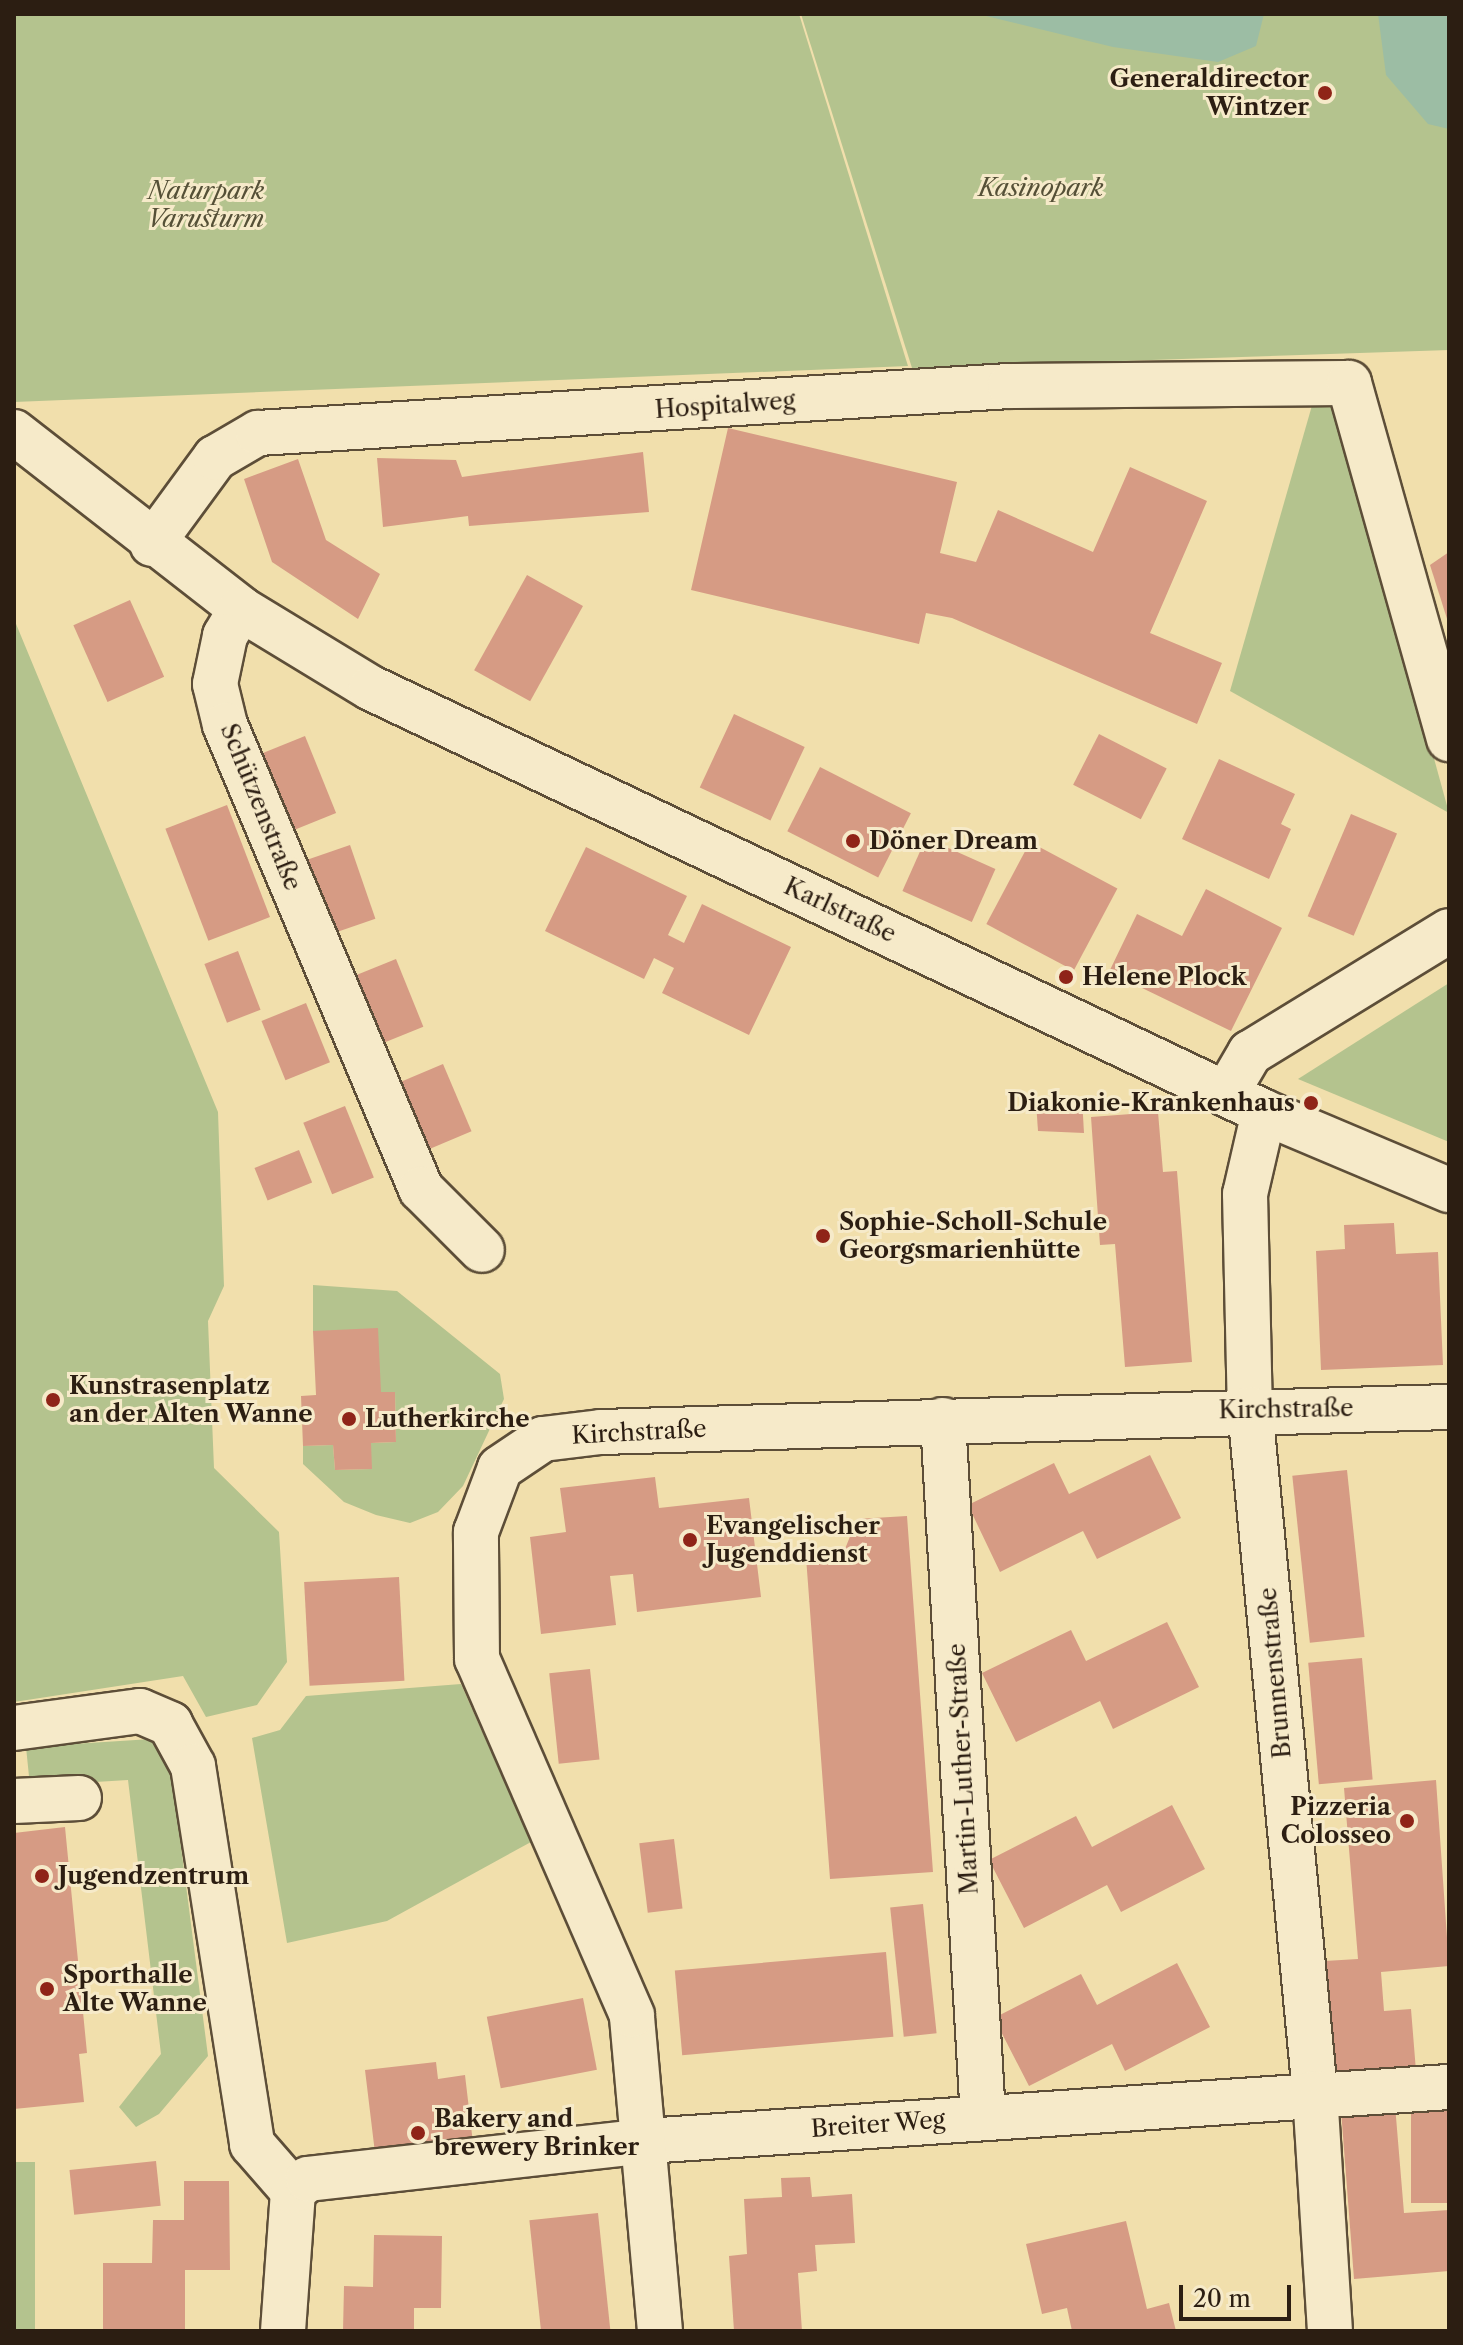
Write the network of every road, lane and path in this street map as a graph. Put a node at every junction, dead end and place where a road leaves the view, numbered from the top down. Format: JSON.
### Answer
{"nodes":[{"id":1,"x":14,"y":432,"type":"edge"},
{"id":2,"x":152,"y":544,"type":"junction"},
{"id":3,"x":241,"y":609,"type":"junction"},
{"id":4,"x":1449,"y":739,"type":"edge"},
{"id":5,"x":1449,"y":931,"type":"edge"},
{"id":6,"x":1245,"y":1103,"type":"junction"},
{"id":7,"x":1449,"y":1190,"type":"edge"},
{"id":8,"x":482,"y":1250,"type":"dead end"},
{"id":9,"x":1449,"y":1407,"type":"edge"},
{"id":10,"x":1250,"y":1409,"type":"junction"},
{"id":11,"x":943,"y":1420,"type":"junction"},
{"id":12,"x":14,"y":1728,"type":"edge"},
{"id":13,"x":79,"y":1798,"type":"dead end"},
{"id":14,"x":14,"y":1801,"type":"edge"},
{"id":15,"x":1449,"y":2087,"type":"edge"},
{"id":16,"x":1315,"y":2093,"type":"junction"},
{"id":17,"x":983,"y":2117,"type":"junction"},
{"id":18,"x":646,"y":2141,"type":"junction"},
{"id":19,"x":300,"y":2185,"type":"junction"},
{"id":20,"x":283,"y":2331,"type":"edge"},
{"id":21,"x":660,"y":2331,"type":"edge"},
{"id":22,"x":1330,"y":2331,"type":"edge"}],
"edges":[{"from":1,"to":2,"type":"street"},
{"from":2,"to":3,"type":"street"},
{"from":2,"to":4,"type":"street","name":"Hospitalweg"},
{"from":3,"to":6,"type":"street","name":"Karlstraße"},
{"from":3,"to":8,"type":"street","name":"Schützenstraße"},
{"from":5,"to":6,"type":"street","name":"Brunnenstraße"},
{"from":6,"to":7,"type":"street","name":"Karlstraße"},
{"from":6,"to":10,"type":"street","name":"Brunnenstraße"},
{"from":9,"to":10,"type":"street","name":"Kirchstraße"},
{"from":10,"to":11,"type":"street","name":"Kirchstraße"},
{"from":10,"to":16,"type":"street","name":"Brunnenstraße"},
{"from":11,"to":17,"type":"street","name":"Martin-Luther-Straße"},
{"from":11,"to":18,"type":"street","name":"Kirchstraße"},
{"from":12,"to":19,"type":"street"},
{"from":13,"to":14,"type":"street"},
{"from":15,"to":16,"type":"street","name":"Breiter Weg"},
{"from":16,"to":17,"type":"street","name":"Breiter Weg"},
{"from":16,"to":22,"type":"street","name":"Brunnenstraße"},
{"from":17,"to":18,"type":"street","name":"Breiter Weg"},
{"from":18,"to":19,"type":"street","name":"Breiter Weg"},
{"from":18,"to":21,"type":"street","name":"Kirchstraße"},
{"from":19,"to":20,"type":"street"}]}
